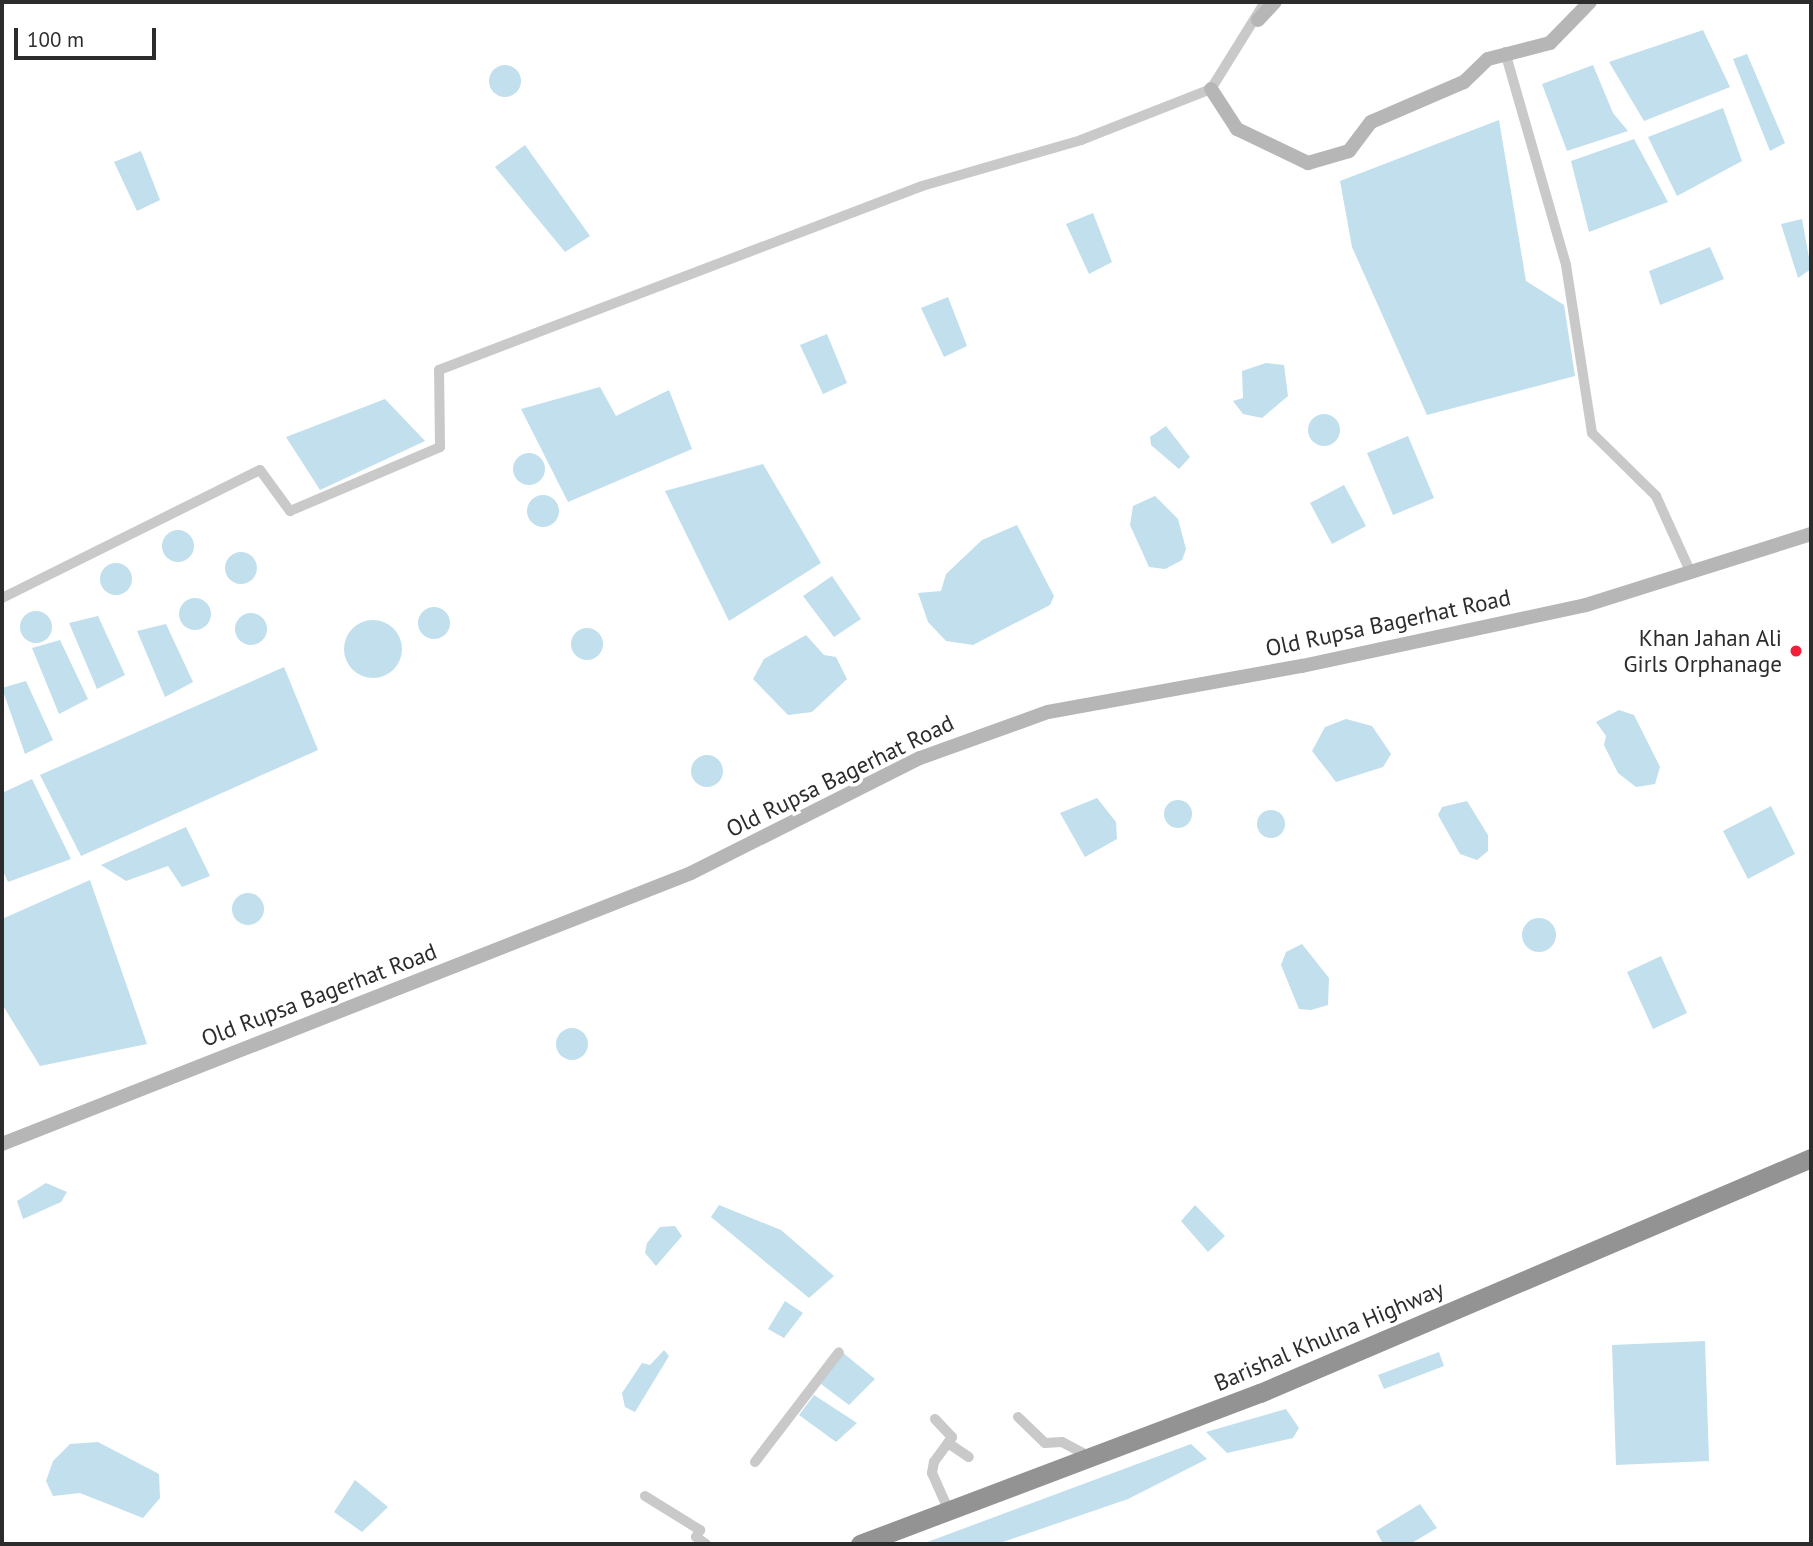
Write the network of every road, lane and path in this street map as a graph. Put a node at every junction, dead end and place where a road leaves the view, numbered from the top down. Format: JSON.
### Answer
{"nodes":[{"id":1,"x":1265,"y":2,"type":"edge"},
{"id":2,"x":1275,"y":2,"type":"edge"},
{"id":3,"x":1590,"y":2,"type":"edge"},
{"id":4,"x":1258,"y":20,"type":"junction"},
{"id":5,"x":1505,"y":52,"type":"junction"},
{"id":6,"x":1211,"y":89,"type":"junction"},
{"id":7,"x":1811,"y":534,"type":"edge"},
{"id":8,"x":1691,"y":573,"type":"junction"},
{"id":9,"x":2,"y":598,"type":"edge"},
{"id":10,"x":2,"y":1144,"type":"edge"},
{"id":11,"x":1811,"y":1158,"type":"edge"},
{"id":12,"x":839,"y":1352,"type":"dead end"},
{"id":13,"x":1018,"y":1417,"type":"dead end"},
{"id":14,"x":934,"y":1419,"type":"dead end"},
{"id":15,"x":948,"y":1443,"type":"junction"},
{"id":16,"x":969,"y":1457,"type":"dead end"},
{"id":17,"x":1090,"y":1457,"type":"junction"},
{"id":18,"x":755,"y":1462,"type":"dead end"},
{"id":19,"x":645,"y":1496,"type":"dead end"},
{"id":20,"x":949,"y":1511,"type":"junction"},
{"id":21,"x":706,"y":1544,"type":"edge"},
{"id":22,"x":860,"y":1544,"type":"edge"}],
"edges":[{"from":1,"to":4,"type":"street"},
{"from":2,"to":4,"type":"street"},
{"from":3,"to":5,"type":"street"},
{"from":4,"to":6,"type":"street"},
{"from":5,"to":6,"type":"street"},
{"from":5,"to":8,"type":"street"},
{"from":6,"to":9,"type":"street"},
{"from":7,"to":8,"type":"street","name":"Old Rupsa Bagerhat Road"},
{"from":8,"to":10,"type":"street","name":"Old Rupsa Bagerhat Road"},
{"from":11,"to":17,"type":"highway","name":"Barishal Khulna Highway"},
{"from":12,"to":18,"type":"street"},
{"from":13,"to":17,"type":"street"},
{"from":14,"to":15,"type":"street"},
{"from":15,"to":16,"type":"street"},
{"from":15,"to":20,"type":"street"},
{"from":17,"to":20,"type":"highway","name":"Barishal Khulna Highway"},
{"from":19,"to":21,"type":"street"},
{"from":20,"to":22,"type":"highway","name":"Barishal Khulna Highway"}]}
